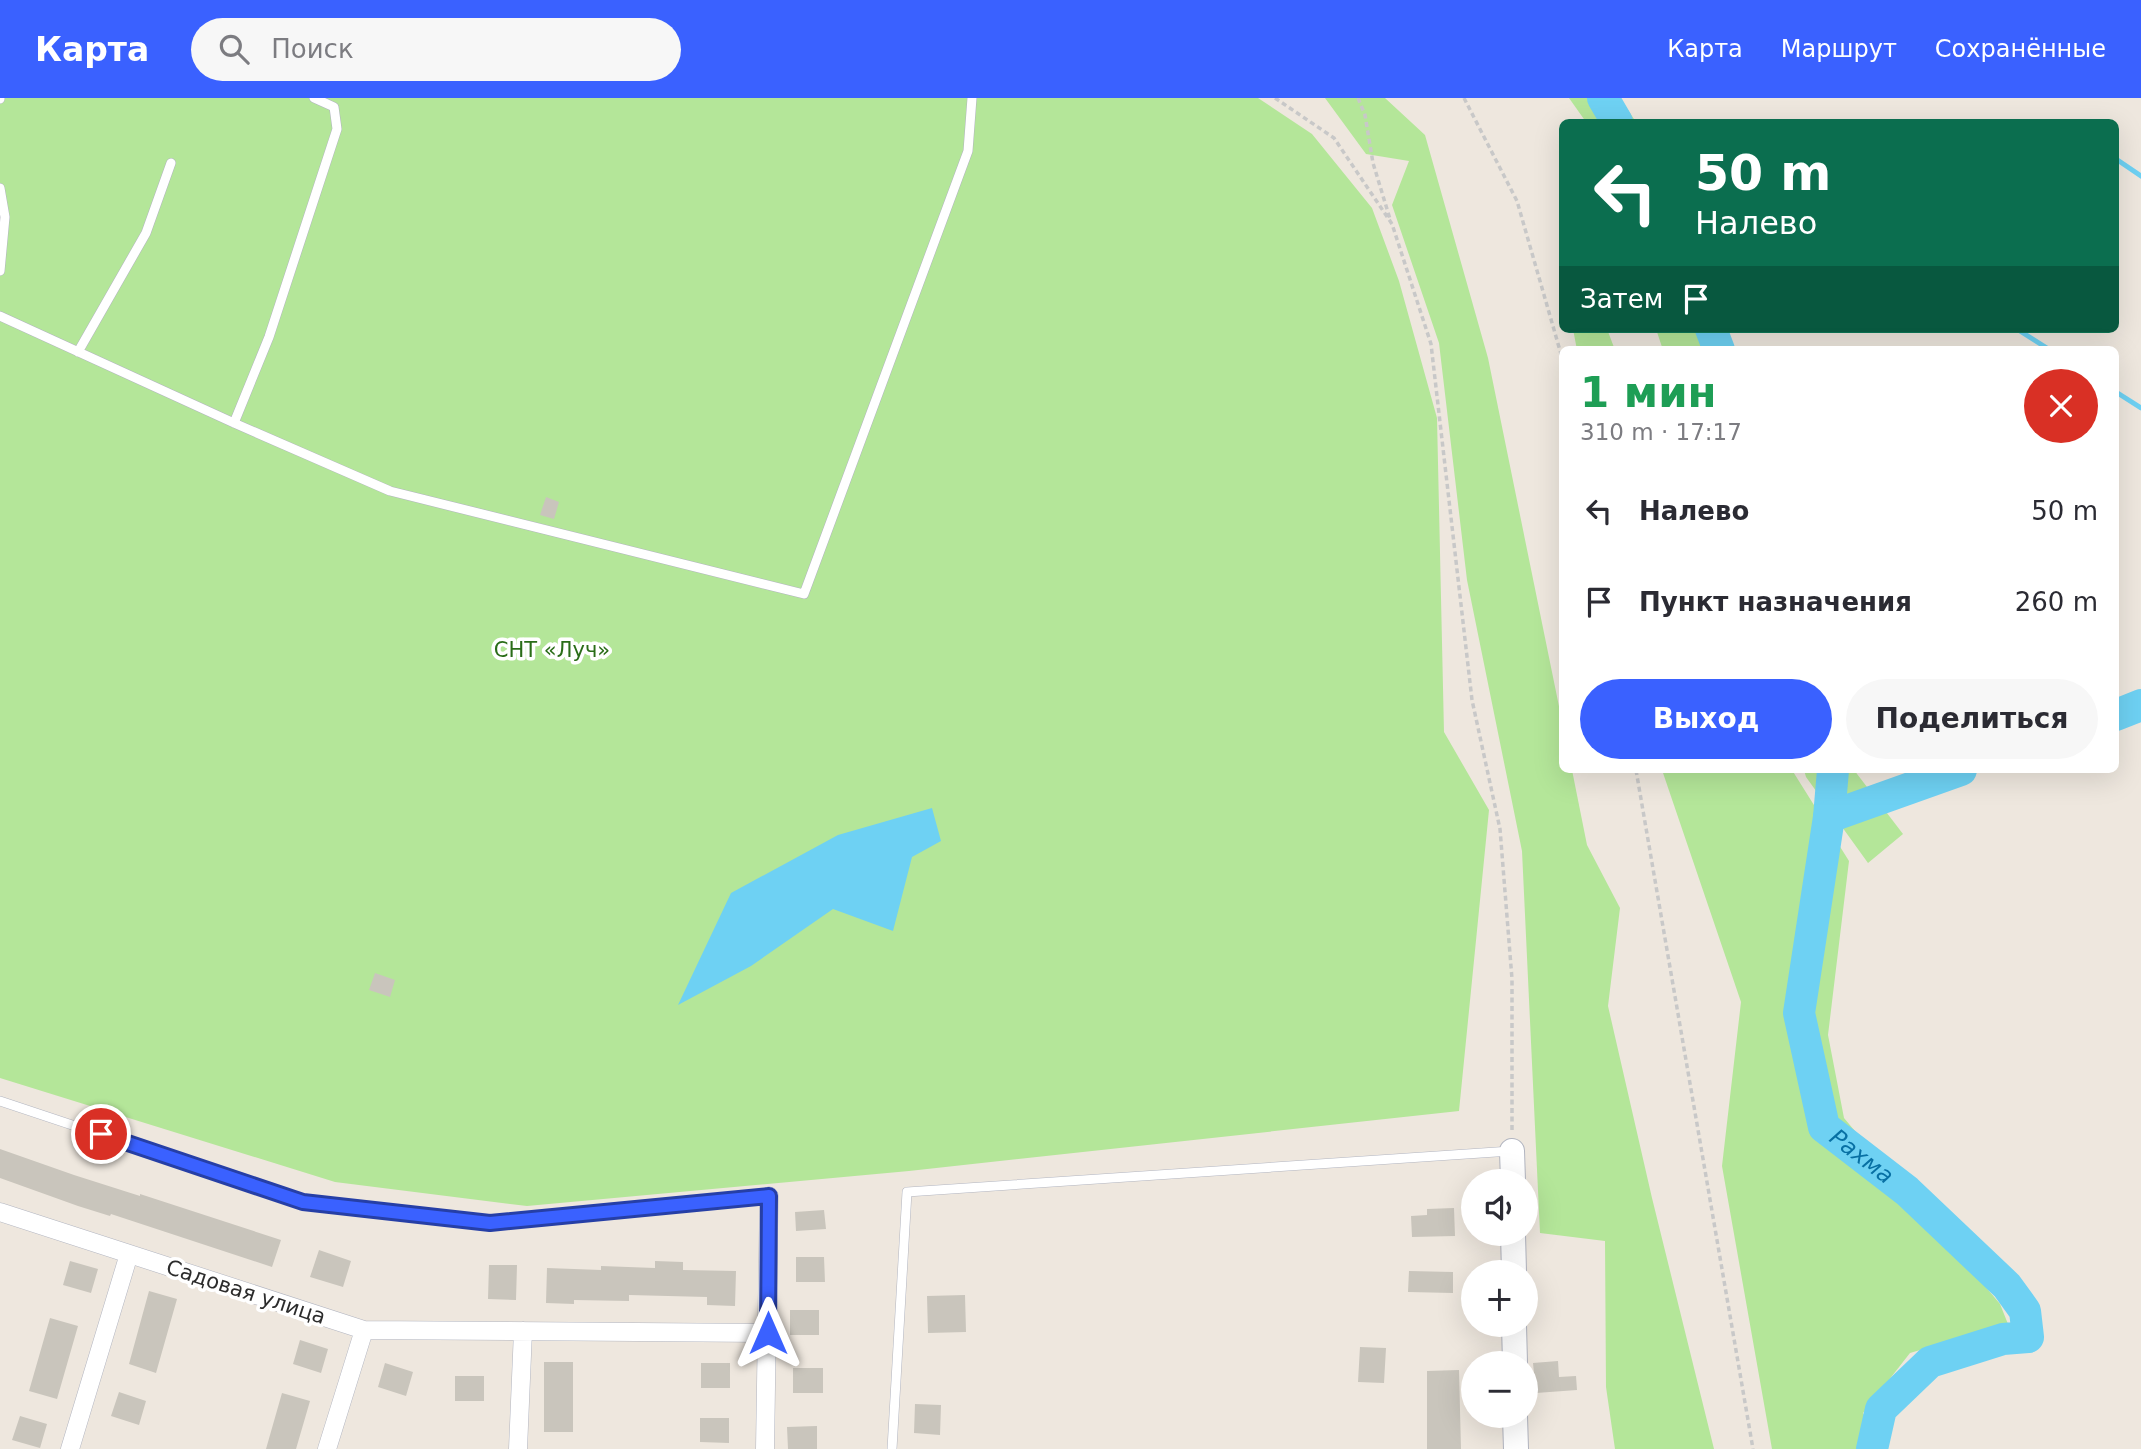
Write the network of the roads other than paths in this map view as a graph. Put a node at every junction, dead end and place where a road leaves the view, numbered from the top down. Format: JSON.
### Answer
{"nodes":[{"id":1,"x":314,"y":98,"type":"edge"},
{"id":2,"x":972,"y":98,"type":"edge"},
{"id":3,"x":170,"y":163,"type":"dead end"},
{"id":4,"x":0,"y":188,"type":"edge"},
{"id":5,"x":2,"y":216,"type":"edge"},
{"id":6,"x":0,"y":271,"type":"edge"},
{"id":7,"x":0,"y":316,"type":"edge"},
{"id":8,"x":78,"y":352,"type":"junction"},
{"id":9,"x":234,"y":423,"type":"junction"},
{"id":10,"x":0,"y":1101,"type":"edge"},
{"id":11,"x":1512,"y":1151,"type":"joint"},
{"id":12,"x":1513,"y":1169,"type":"edge"},
{"id":13,"x":769,"y":1196,"type":"joint"},
{"id":14,"x":0,"y":1212,"type":"edge"},
{"id":15,"x":129,"y":1254,"type":"junction"},
{"id":16,"x":363,"y":1329,"type":"junction"},
{"id":17,"x":523,"y":1331,"type":"junction"},
{"id":18,"x":768,"y":1333,"type":"junction"},
{"id":19,"x":1515,"y":1428,"type":"edge"},
{"id":20,"x":70,"y":1449,"type":"edge"},
{"id":21,"x":327,"y":1449,"type":"edge"},
{"id":22,"x":518,"y":1449,"type":"edge"},
{"id":23,"x":765,"y":1449,"type":"edge"},
{"id":24,"x":892,"y":1449,"type":"edge"},
{"id":25,"x":1516,"y":1449,"type":"edge"}],
"edges":[{"from":1,"to":9,"type":"lane"},
{"from":2,"to":9,"type":"lane"},
{"from":3,"to":8,"type":"lane"},
{"from":4,"to":5,"type":"lane"},
{"from":5,"to":6,"type":"lane"},
{"from":7,"to":8,"type":"lane"},
{"from":8,"to":9,"type":"lane"},
{"from":10,"to":13,"type":"lane"},
{"from":11,"to":12,"type":"street"},
{"from":11,"to":24,"type":"lane"},
{"from":13,"to":18,"type":"street"},
{"from":14,"to":15,"type":"street","name":"Садовая улица"},
{"from":15,"to":16,"type":"street","name":"Садовая улица"},
{"from":15,"to":20,"type":"street"},
{"from":16,"to":17,"type":"street","name":"Садовая улица"},
{"from":16,"to":21,"type":"street"},
{"from":17,"to":18,"type":"street","name":"Садовая улица"},
{"from":17,"to":22,"type":"street"},
{"from":18,"to":23,"type":"street"},
{"from":19,"to":25,"type":"street"}]}
